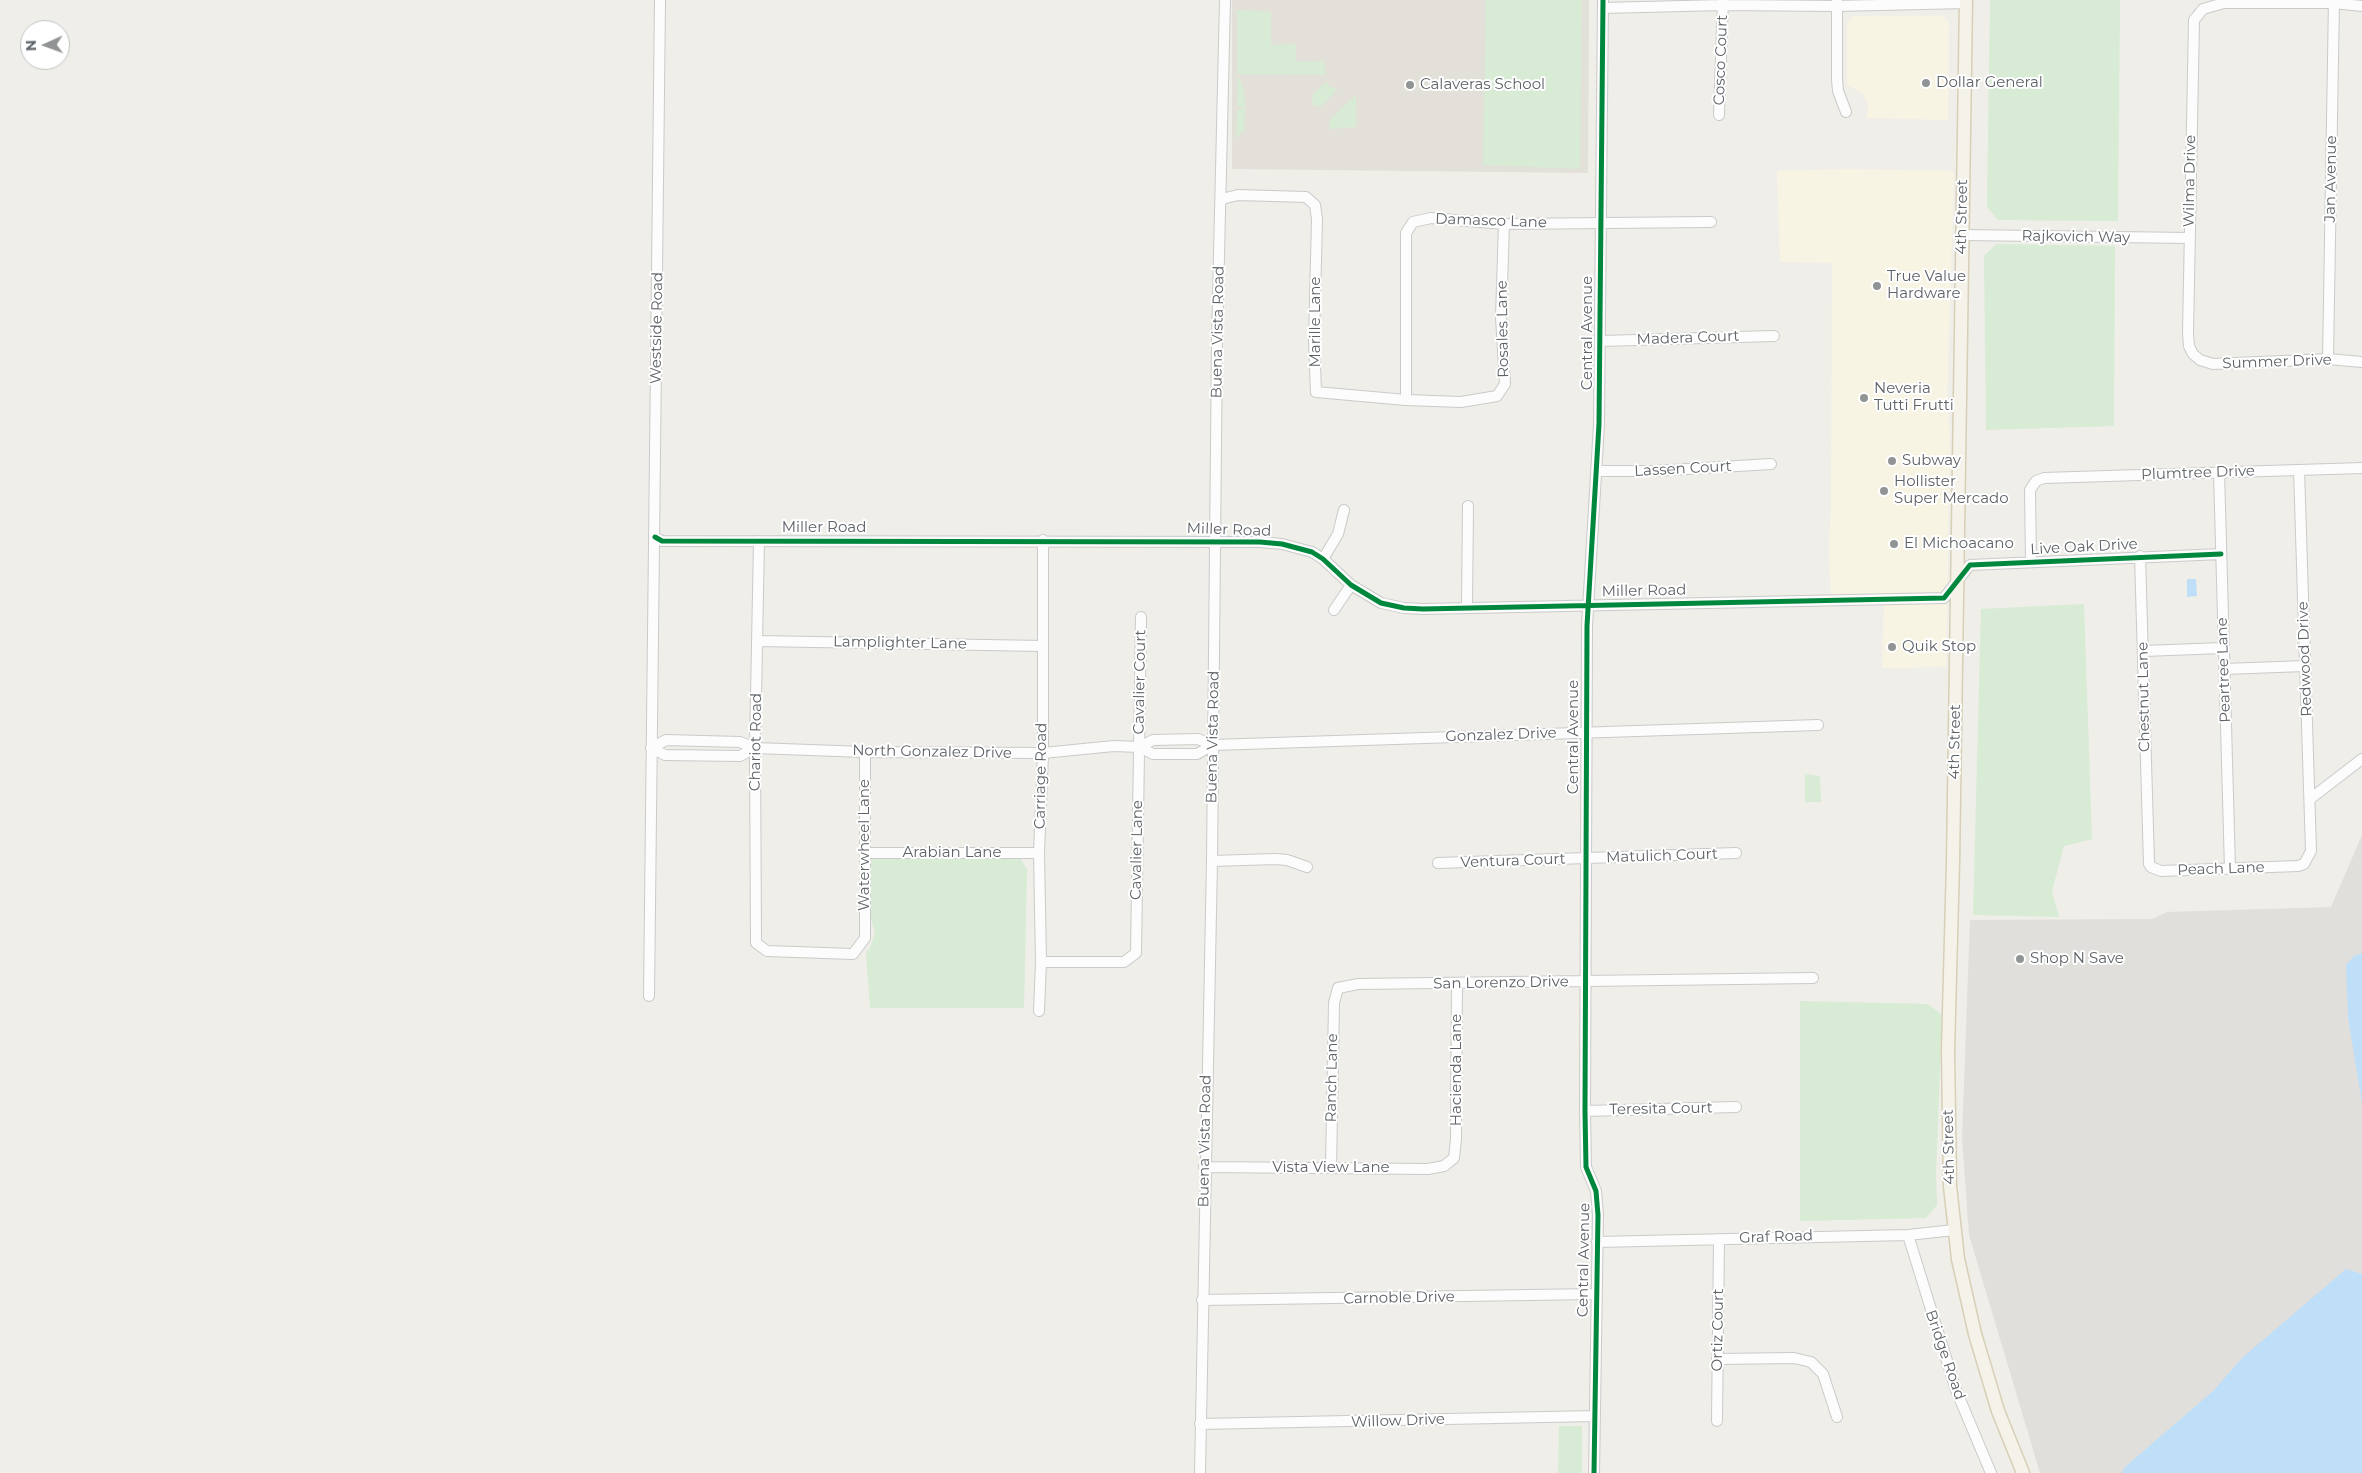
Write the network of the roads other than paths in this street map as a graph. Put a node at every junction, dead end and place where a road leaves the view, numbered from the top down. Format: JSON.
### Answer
{"nodes":[{"id":1,"x":660,"y":0,"type":"edge"},
{"id":2,"x":1225,"y":0,"type":"edge"},
{"id":3,"x":1966,"y":1,"type":"edge"},
{"id":4,"x":1723,"y":2,"type":"edge"},
{"id":5,"x":2334,"y":2,"type":"edge"},
{"id":6,"x":1836,"y":3,"type":"edge"},
{"id":7,"x":1603,"y":4,"type":"edge"},
{"id":8,"x":2362,"y":6,"type":"edge"},
{"id":9,"x":1846,"y":112,"type":"dead end"},
{"id":10,"x":1719,"y":115,"type":"dead end"},
{"id":11,"x":1222,"y":199,"type":"junction"},
{"id":12,"x":1711,"y":222,"type":"dead end"},
{"id":13,"x":1599,"y":223,"type":"junction"},
{"id":14,"x":1504,"y":224,"type":"junction"},
{"id":15,"x":1962,"y":235,"type":"junction"},
{"id":16,"x":2190,"y":238,"type":"junction"},
{"id":17,"x":1774,"y":336,"type":"dead end"},
{"id":18,"x":1602,"y":341,"type":"junction"},
{"id":19,"x":2194,"y":354,"type":"joint"},
{"id":20,"x":2328,"y":358,"type":"junction"},
{"id":21,"x":2362,"y":362,"type":"edge"},
{"id":22,"x":1406,"y":400,"type":"junction"},
{"id":23,"x":1460,"y":402,"type":"joint"},
{"id":24,"x":1770,"y":464,"type":"dead end"},
{"id":25,"x":2362,"y":468,"type":"edge"},
{"id":26,"x":2299,"y":470,"type":"junction"},
{"id":27,"x":1596,"y":471,"type":"junction"},
{"id":28,"x":2219,"y":472,"type":"junction"},
{"id":29,"x":1468,"y":506,"type":"dead end"},
{"id":30,"x":1344,"y":510,"type":"dead end"},
{"id":31,"x":655,"y":537,"type":"junction"},
{"id":32,"x":1043,"y":540,"type":"junction"},
{"id":33,"x":1216,"y":540,"type":"junction"},
{"id":34,"x":760,"y":541,"type":"junction"},
{"id":35,"x":2221,"y":554,"type":"junction"},
{"id":36,"x":2140,"y":556,"type":"junction"},
{"id":37,"x":1324,"y":559,"type":"junction"},
{"id":38,"x":2031,"y":562,"type":"junction"},
{"id":39,"x":1957,"y":583,"type":"junction"},
{"id":40,"x":1351,"y":585,"type":"junction"},
{"id":41,"x":1588,"y":604,"type":"junction"},
{"id":42,"x":1467,"y":607,"type":"junction"},
{"id":43,"x":1334,"y":610,"type":"dead end"},
{"id":44,"x":1141,"y":617,"type":"dead end"},
{"id":45,"x":758,"y":641,"type":"junction"},
{"id":46,"x":1042,"y":646,"type":"junction"},
{"id":47,"x":2223,"y":648,"type":"junction"},
{"id":48,"x":2143,"y":651,"type":"junction"},
{"id":49,"x":2306,"y":666,"type":"junction"},
{"id":50,"x":2224,"y":668,"type":"junction"},
{"id":51,"x":1818,"y":725,"type":"dead end"},
{"id":52,"x":1586,"y":732,"type":"junction"},
{"id":53,"x":1213,"y":745,"type":"junction"},
{"id":54,"x":1139,"y":747,"type":"junction"},
{"id":55,"x":651,"y":748,"type":"junction"},
{"id":56,"x":755,"y":748,"type":"junction"},
{"id":57,"x":865,"y":752,"type":"junction"},
{"id":58,"x":1042,"y":753,"type":"junction"},
{"id":59,"x":2362,"y":760,"type":"edge"},
{"id":60,"x":2310,"y":799,"type":"junction"},
{"id":61,"x":2147,"y":838,"type":"joint"},
{"id":62,"x":2311,"y":848,"type":"joint"},
{"id":63,"x":865,"y":853,"type":"junction"},
{"id":64,"x":1040,"y":853,"type":"junction"},
{"id":65,"x":1736,"y":853,"type":"dead end"},
{"id":66,"x":1587,"y":859,"type":"junction"},
{"id":67,"x":1212,"y":861,"type":"junction"},
{"id":68,"x":1438,"y":863,"type":"dead end"},
{"id":69,"x":1307,"y":867,"type":"dead end"},
{"id":70,"x":2230,"y":869,"type":"junction"},
{"id":71,"x":866,"y":938,"type":"joint"},
{"id":72,"x":1042,"y":962,"type":"junction"},
{"id":73,"x":1814,"y":978,"type":"dead end"},
{"id":74,"x":1586,"y":982,"type":"junction"},
{"id":75,"x":1457,"y":983,"type":"junction"},
{"id":76,"x":1338,"y":988,"type":"joint"},
{"id":77,"x":649,"y":996,"type":"dead end"},
{"id":78,"x":1039,"y":1012,"type":"dead end"},
{"id":79,"x":1736,"y":1107,"type":"dead end"},
{"id":80,"x":1585,"y":1111,"type":"junction"},
{"id":81,"x":1454,"y":1158,"type":"joint"},
{"id":82,"x":1204,"y":1167,"type":"junction"},
{"id":83,"x":1331,"y":1168,"type":"junction"},
{"id":84,"x":1954,"y":1230,"type":"junction"},
{"id":85,"x":1908,"y":1234,"type":"junction"},
{"id":86,"x":1718,"y":1239,"type":"junction"},
{"id":87,"x":1597,"y":1242,"type":"junction"},
{"id":88,"x":1596,"y":1294,"type":"junction"},
{"id":89,"x":1202,"y":1300,"type":"junction"},
{"id":90,"x":1717,"y":1359,"type":"junction"},
{"id":91,"x":1595,"y":1416,"type":"junction"},
{"id":92,"x":1837,"y":1418,"type":"dead end"},
{"id":93,"x":1717,"y":1421,"type":"dead end"},
{"id":94,"x":1200,"y":1424,"type":"junction"},
{"id":95,"x":1200,"y":1473,"type":"edge"},
{"id":96,"x":1594,"y":1473,"type":"edge"},
{"id":97,"x":1991,"y":1473,"type":"edge"},
{"id":98,"x":2023,"y":1473,"type":"edge"}],
"edges":[{"from":1,"to":31,"type":"street","name":"Westside Road"},
{"from":2,"to":11,"type":"street","name":"Buena Vista Road"},
{"from":3,"to":6,"type":"street"},
{"from":3,"to":15,"type":"main road","name":"4th Street"},
{"from":4,"to":6,"type":"street"},
{"from":4,"to":7,"type":"street"},
{"from":4,"to":10,"type":"street","name":"Cosco Court"},
{"from":5,"to":8,"type":"street"},
{"from":5,"to":16,"type":"street","name":"Wilma Drive"},
{"from":5,"to":20,"type":"street","name":"Jan Avenue"},
{"from":6,"to":9,"type":"street"},
{"from":7,"to":13,"type":"street","name":"Central Avenue"},
{"from":11,"to":22,"type":"street","name":"Marille Lane"},
{"from":11,"to":33,"type":"street","name":"Buena Vista Road"},
{"from":12,"to":13,"type":"street","name":"Damasco Lane"},
{"from":13,"to":14,"type":"street","name":"Damasco Lane"},
{"from":13,"to":18,"type":"street","name":"Central Avenue"},
{"from":14,"to":22,"type":"street","name":"Damasco Lane"},
{"from":14,"to":23,"type":"street","name":"Rosales Lane"},
{"from":15,"to":16,"type":"street","name":"Rajkovich Way"},
{"from":15,"to":39,"type":"main road","name":"4th Street"},
{"from":16,"to":19,"type":"street","name":"Wilma Drive"},
{"from":17,"to":18,"type":"street","name":"Madera Court"},
{"from":18,"to":27,"type":"street","name":"Central Avenue"},
{"from":19,"to":20,"type":"street","name":"Summer Drive"},
{"from":20,"to":21,"type":"street","name":"Summer Drive"},
{"from":22,"to":23,"type":"street","name":"Marille Lane"},
{"from":24,"to":27,"type":"street","name":"Lassen Court"},
{"from":25,"to":26,"type":"street","name":"Plumtree Drive"},
{"from":26,"to":28,"type":"street","name":"Plumtree Drive"},
{"from":26,"to":49,"type":"street","name":"Redwood Drive"},
{"from":27,"to":41,"type":"street","name":"Central Avenue"},
{"from":28,"to":35,"type":"street","name":"Peartree Lane"},
{"from":28,"to":38,"type":"street","name":"Plumtree Drive"},
{"from":29,"to":42,"type":"street"},
{"from":30,"to":37,"type":"street"},
{"from":31,"to":34,"type":"street","name":"Miller Road"},
{"from":31,"to":55,"type":"street","name":"Westside Road"},
{"from":32,"to":33,"type":"street","name":"Miller Road"},
{"from":32,"to":34,"type":"street","name":"Miller Road"},
{"from":32,"to":46,"type":"street","name":"Carriage Road"},
{"from":33,"to":37,"type":"street","name":"Miller Road"},
{"from":33,"to":53,"type":"street","name":"Buena Vista Road"},
{"from":34,"to":45,"type":"street","name":"Chariot Road"},
{"from":35,"to":36,"type":"street","name":"Live Oak Drive"},
{"from":35,"to":47,"type":"street","name":"Peartree Lane"},
{"from":36,"to":38,"type":"street","name":"Live Oak Drive"},
{"from":36,"to":48,"type":"street","name":"Chestnut Lane"},
{"from":37,"to":40,"type":"street","name":"Miller Road"},
{"from":38,"to":39,"type":"street","name":"Live Oak Drive"},
{"from":39,"to":41,"type":"street","name":"Miller Road"},
{"from":39,"to":84,"type":"main road","name":"4th Street"},
{"from":40,"to":42,"type":"street","name":"Miller Road"},
{"from":40,"to":43,"type":"street"},
{"from":41,"to":42,"type":"street","name":"Miller Road"},
{"from":41,"to":52,"type":"street","name":"Central Avenue"},
{"from":44,"to":54,"type":"street","name":"Cavalier Court"},
{"from":45,"to":46,"type":"street","name":"Lamplighter Lane"},
{"from":45,"to":56,"type":"street","name":"Chariot Road"},
{"from":46,"to":58,"type":"street","name":"Carriage Road"},
{"from":47,"to":48,"type":"street"},
{"from":47,"to":50,"type":"street","name":"Peartree Lane"},
{"from":48,"to":61,"type":"street","name":"Chestnut Lane"},
{"from":49,"to":50,"type":"street"},
{"from":49,"to":60,"type":"street","name":"Redwood Drive"},
{"from":50,"to":70,"type":"street","name":"Peartree Lane"},
{"from":51,"to":52,"type":"street","name":"Gonzalez Drive"},
{"from":52,"to":53,"type":"street","name":"Gonzalez Drive"},
{"from":52,"to":66,"type":"street","name":"Central Avenue"},
{"from":53,"to":54,"type":"street","name":"North Gonzalez Drive"},
{"from":53,"to":54,"type":"street","name":"North Gonzalez Drive"},
{"from":53,"to":67,"type":"street","name":"Buena Vista Road"},
{"from":54,"to":58,"type":"street","name":"North Gonzalez Drive"},
{"from":54,"to":72,"type":"street","name":"Cavalier Lane"},
{"from":55,"to":56,"type":"street","name":"North Gonzalez Drive"},
{"from":55,"to":56,"type":"street","name":"North Gonzalez Drive"},
{"from":55,"to":77,"type":"street","name":"Westside Road"},
{"from":56,"to":57,"type":"street","name":"North Gonzalez Drive"},
{"from":56,"to":71,"type":"street","name":"Chariot Road"},
{"from":57,"to":58,"type":"street","name":"North Gonzalez Drive"},
{"from":57,"to":63,"type":"street","name":"Waterwheel Lane"},
{"from":58,"to":64,"type":"street","name":"Carriage Road"},
{"from":59,"to":60,"type":"street"},
{"from":60,"to":62,"type":"street","name":"Redwood Drive"},
{"from":61,"to":70,"type":"street","name":"Peach Lane"},
{"from":62,"to":70,"type":"street","name":"Peach Lane"},
{"from":63,"to":64,"type":"street","name":"Arabian Lane"},
{"from":63,"to":71,"type":"street","name":"Waterwheel Lane"},
{"from":64,"to":72,"type":"street","name":"Carriage Road"},
{"from":65,"to":66,"type":"street","name":"Matulich Court"},
{"from":66,"to":68,"type":"street","name":"Ventura Court"},
{"from":66,"to":74,"type":"street","name":"Central Avenue"},
{"from":67,"to":69,"type":"street"},
{"from":67,"to":82,"type":"street","name":"Buena Vista Road"},
{"from":72,"to":78,"type":"street","name":"Carriage Road"},
{"from":73,"to":74,"type":"street","name":"San Lorenzo Drive"},
{"from":74,"to":75,"type":"street","name":"San Lorenzo Drive"},
{"from":74,"to":80,"type":"street","name":"Central Avenue"},
{"from":75,"to":76,"type":"street","name":"San Lorenzo Drive"},
{"from":75,"to":81,"type":"street","name":"Hacienda Lane"},
{"from":76,"to":83,"type":"street","name":"Ranch Lane"},
{"from":79,"to":80,"type":"street","name":"Teresita Court"},
{"from":80,"to":87,"type":"street","name":"Central Avenue"},
{"from":81,"to":83,"type":"street","name":"Vista View Lane"},
{"from":82,"to":83,"type":"street","name":"Vista View Lane"},
{"from":82,"to":89,"type":"street","name":"Buena Vista Road"},
{"from":84,"to":85,"type":"street","name":"Graf Road"},
{"from":84,"to":98,"type":"main road","name":"4th Street"},
{"from":85,"to":86,"type":"street","name":"Graf Road"},
{"from":85,"to":97,"type":"street","name":"Bridge Road"},
{"from":86,"to":87,"type":"street","name":"Graf Road"},
{"from":86,"to":90,"type":"street","name":"Ortiz Court"},
{"from":87,"to":88,"type":"street","name":"Central Avenue"},
{"from":88,"to":89,"type":"street","name":"Carnoble Drive"},
{"from":88,"to":91,"type":"street","name":"Central Avenue"},
{"from":89,"to":94,"type":"street","name":"Buena Vista Road"},
{"from":90,"to":92,"type":"street"},
{"from":90,"to":93,"type":"street","name":"Ortiz Court"},
{"from":91,"to":94,"type":"street","name":"Willow Drive"},
{"from":91,"to":96,"type":"street","name":"Central Avenue"},
{"from":94,"to":95,"type":"street","name":"Buena Vista Road"}]}
